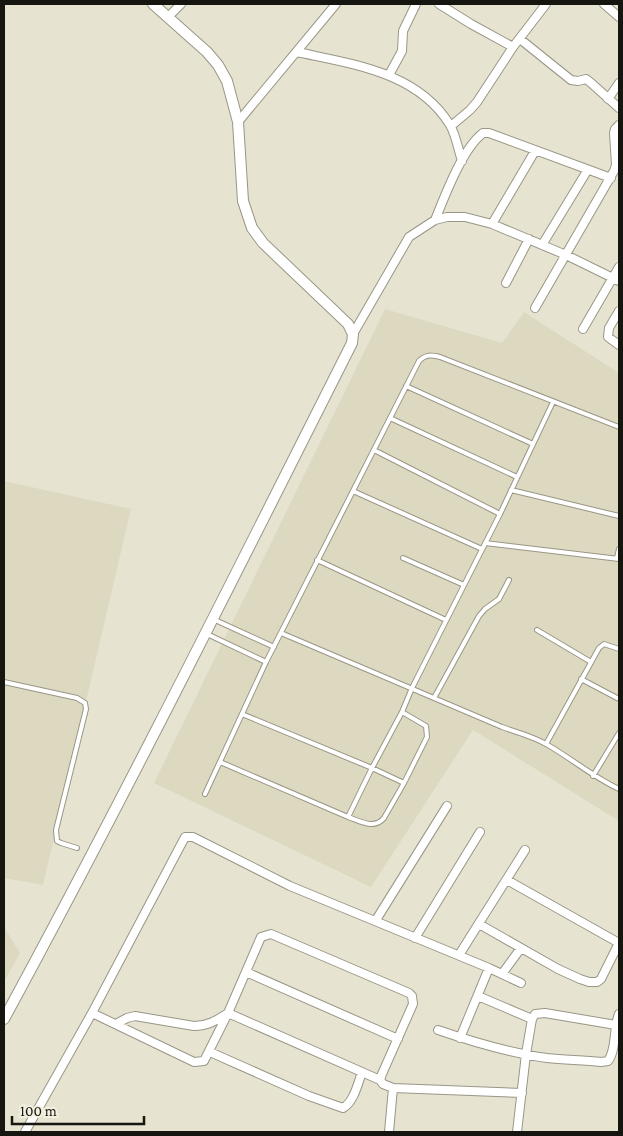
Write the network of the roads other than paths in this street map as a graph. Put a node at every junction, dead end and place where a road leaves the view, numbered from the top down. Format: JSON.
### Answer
{"nodes":[{"id":1,"x":153,"y":4,"type":"edge"},
{"id":2,"x":181,"y":4,"type":"edge"},
{"id":3,"x":336,"y":4,"type":"edge"},
{"id":4,"x":416,"y":4,"type":"edge"},
{"id":5,"x":439,"y":4,"type":"edge"},
{"id":6,"x":546,"y":4,"type":"edge"},
{"id":7,"x":604,"y":4,"type":"edge"},
{"id":8,"x":168,"y":17,"type":"junction"},
{"id":9,"x":619,"y":17,"type":"edge"},
{"id":10,"x":520,"y":39,"type":"junction"},
{"id":11,"x":513,"y":47,"type":"junction"},
{"id":12,"x":297,"y":52,"type":"junction"},
{"id":13,"x":389,"y":75,"type":"junction"},
{"id":14,"x":619,"y":83,"type":"edge"},
{"id":15,"x":608,"y":99,"type":"junction"},
{"id":16,"x":619,"y":108,"type":"edge"},
{"id":17,"x":238,"y":122,"type":"junction"},
{"id":18,"x":619,"y":125,"type":"edge"},
{"id":19,"x":451,"y":126,"type":"junction"},
{"id":20,"x":535,"y":151,"type":"junction"},
{"id":21,"x":462,"y":161,"type":"junction"},
{"id":22,"x":618,"y":165,"type":"edge"},
{"id":23,"x":587,"y":171,"type":"junction"},
{"id":24,"x":611,"y":178,"type":"junction"},
{"id":25,"x":435,"y":220,"type":"junction"},
{"id":26,"x":492,"y":224,"type":"junction"},
{"id":27,"x":529,"y":239,"type":"junction"},
{"id":28,"x":542,"y":245,"type":"junction"},
{"id":29,"x":566,"y":255,"type":"junction"},
{"id":30,"x":619,"y":267,"type":"edge"},
{"id":31,"x":616,"y":280,"type":"edge"},
{"id":32,"x":506,"y":283,"type":"dead end"},
{"id":33,"x":536,"y":308,"type":"dead end"},
{"id":34,"x":619,"y":311,"type":"edge"},
{"id":35,"x":583,"y":329,"type":"dead end"},
{"id":36,"x":353,"y":334,"type":"junction"},
{"id":37,"x":619,"y":345,"type":"edge"},
{"id":38,"x":406,"y":386,"type":"junction"},
{"id":39,"x":553,"y":402,"type":"junction"},
{"id":40,"x":390,"y":418,"type":"junction"},
{"id":41,"x":619,"y":427,"type":"edge"},
{"id":42,"x":533,"y":444,"type":"junction"},
{"id":43,"x":374,"y":450,"type":"junction"},
{"id":44,"x":517,"y":477,"type":"junction"},
{"id":45,"x":511,"y":490,"type":"junction"},
{"id":46,"x":353,"y":491,"type":"junction"},
{"id":47,"x":500,"y":514,"type":"junction"},
{"id":48,"x":619,"y":516,"type":"edge"},
{"id":49,"x":485,"y":543,"type":"junction"},
{"id":50,"x":619,"y":548,"type":"edge"},
{"id":51,"x":482,"y":549,"type":"junction"},
{"id":52,"x":403,"y":558,"type":"dead end"},
{"id":53,"x":618,"y":558,"type":"edge"},
{"id":54,"x":317,"y":560,"type":"junction"},
{"id":55,"x":509,"y":580,"type":"dead end"},
{"id":56,"x":464,"y":585,"type":"junction"},
{"id":57,"x":213,"y":619,"type":"junction"},
{"id":58,"x":446,"y":620,"type":"junction"},
{"id":59,"x":537,"y":630,"type":"dead end"},
{"id":60,"x":206,"y":633,"type":"junction"},
{"id":61,"x":281,"y":633,"type":"junction"},
{"id":62,"x":274,"y":647,"type":"junction"},
{"id":63,"x":619,"y":649,"type":"edge"},
{"id":64,"x":266,"y":662,"type":"junction"},
{"id":65,"x":591,"y":662,"type":"junction"},
{"id":66,"x":581,"y":679,"type":"junction"},
{"id":67,"x":4,"y":682,"type":"edge"},
{"id":68,"x":412,"y":688,"type":"junction"},
{"id":69,"x":434,"y":698,"type":"junction"},
{"id":70,"x":619,"y":699,"type":"edge"},
{"id":71,"x":402,"y":712,"type":"junction"},
{"id":72,"x":242,"y":714,"type":"junction"},
{"id":73,"x":619,"y":733,"type":"edge"},
{"id":74,"x":546,"y":744,"type":"junction"},
{"id":75,"x":220,"y":762,"type":"junction"},
{"id":76,"x":372,"y":768,"type":"junction"},
{"id":77,"x":593,"y":776,"type":"junction"},
{"id":78,"x":404,"y":783,"type":"junction"},
{"id":79,"x":619,"y":790,"type":"edge"},
{"id":80,"x":206,"y":794,"type":"dead end"},
{"id":81,"x":446,"y":806,"type":"dead end"},
{"id":82,"x":348,"y":817,"type":"junction"},
{"id":83,"x":480,"y":832,"type":"dead end"},
{"id":84,"x":77,"y":848,"type":"dead end"},
{"id":85,"x":526,"y":850,"type":"dead end"},
{"id":86,"x":507,"y":880,"type":"junction"},
{"id":87,"x":376,"y":920,"type":"junction"},
{"id":88,"x":479,"y":924,"type":"junction"},
{"id":89,"x":415,"y":938,"type":"junction"},
{"id":90,"x":619,"y":943,"type":"edge"},
{"id":91,"x":521,"y":948,"type":"junction"},
{"id":92,"x":459,"y":955,"type":"junction"},
{"id":93,"x":490,"y":968,"type":"junction"},
{"id":94,"x":246,"y":972,"type":"junction"},
{"id":95,"x":502,"y":974,"type":"junction"},
{"id":96,"x":521,"y":983,"type":"dead end"},
{"id":97,"x":478,"y":996,"type":"junction"},
{"id":98,"x":92,"y":1013,"type":"junction"},
{"id":99,"x":228,"y":1013,"type":"junction"},
{"id":100,"x":619,"y":1014,"type":"edge"},
{"id":101,"x":4,"y":1019,"type":"edge"},
{"id":102,"x":532,"y":1019,"type":"junction"},
{"id":103,"x":116,"y":1024,"type":"junction"},
{"id":104,"x":616,"y":1025,"type":"junction"},
{"id":105,"x":438,"y":1030,"type":"dead end"},
{"id":106,"x":460,"y":1038,"type":"junction"},
{"id":107,"x":398,"y":1039,"type":"junction"},
{"id":108,"x":210,"y":1052,"type":"junction"},
{"id":109,"x":526,"y":1054,"type":"junction"},
{"id":110,"x":362,"y":1072,"type":"junction"},
{"id":111,"x":380,"y":1080,"type":"junction"},
{"id":112,"x":393,"y":1088,"type":"junction"},
{"id":113,"x":522,"y":1093,"type":"junction"},
{"id":114,"x":25,"y":1132,"type":"edge"},
{"id":115,"x":389,"y":1132,"type":"edge"},
{"id":116,"x":517,"y":1132,"type":"edge"}],
"edges":[{"from":1,"to":8,"type":"street"},
{"from":2,"to":8,"type":"street"},
{"from":3,"to":12,"type":"street"},
{"from":4,"to":13,"type":"street"},
{"from":5,"to":11,"type":"street"},
{"from":6,"to":10,"type":"street"},
{"from":7,"to":9,"type":"street"},
{"from":8,"to":17,"type":"street"},
{"from":10,"to":11,"type":"street"},
{"from":10,"to":15,"type":"street"},
{"from":11,"to":19,"type":"street"},
{"from":12,"to":13,"type":"street"},
{"from":12,"to":17,"type":"street"},
{"from":13,"to":19,"type":"street"},
{"from":14,"to":15,"type":"street"},
{"from":15,"to":16,"type":"street"},
{"from":17,"to":36,"type":"street"},
{"from":18,"to":22,"type":"street"},
{"from":19,"to":21,"type":"street"},
{"from":20,"to":21,"type":"street"},
{"from":20,"to":23,"type":"street"},
{"from":20,"to":26,"type":"street"},
{"from":21,"to":25,"type":"street"},
{"from":22,"to":24,"type":"street"},
{"from":23,"to":24,"type":"street"},
{"from":23,"to":28,"type":"street"},
{"from":24,"to":29,"type":"street"},
{"from":25,"to":26,"type":"street"},
{"from":25,"to":36,"type":"street"},
{"from":26,"to":27,"type":"street"},
{"from":27,"to":28,"type":"street"},
{"from":27,"to":32,"type":"street"},
{"from":28,"to":29,"type":"street"},
{"from":29,"to":31,"type":"street"},
{"from":29,"to":33,"type":"street"},
{"from":30,"to":31,"type":"street"},
{"from":31,"to":35,"type":"street"},
{"from":34,"to":37,"type":"street"},
{"from":36,"to":57,"type":"street"},
{"from":38,"to":39,"type":"lane"},
{"from":38,"to":40,"type":"lane"},
{"from":38,"to":42,"type":"lane"},
{"from":39,"to":41,"type":"lane"},
{"from":39,"to":42,"type":"lane"},
{"from":40,"to":43,"type":"lane"},
{"from":40,"to":44,"type":"lane"},
{"from":42,"to":44,"type":"lane"},
{"from":43,"to":46,"type":"lane"},
{"from":43,"to":47,"type":"lane"},
{"from":44,"to":45,"type":"lane"},
{"from":45,"to":47,"type":"lane"},
{"from":45,"to":48,"type":"lane"},
{"from":46,"to":51,"type":"lane"},
{"from":46,"to":54,"type":"lane"},
{"from":47,"to":49,"type":"lane"},
{"from":49,"to":51,"type":"lane"},
{"from":49,"to":53,"type":"lane"},
{"from":50,"to":53,"type":"lane"},
{"from":51,"to":56,"type":"lane"},
{"from":52,"to":56,"type":"lane"},
{"from":54,"to":58,"type":"lane"},
{"from":54,"to":61,"type":"lane"},
{"from":55,"to":69,"type":"lane"},
{"from":56,"to":58,"type":"lane"},
{"from":57,"to":60,"type":"street"},
{"from":57,"to":62,"type":"lane"},
{"from":58,"to":68,"type":"lane"},
{"from":59,"to":65,"type":"lane"},
{"from":60,"to":64,"type":"lane"},
{"from":60,"to":101,"type":"street"},
{"from":61,"to":62,"type":"lane"},
{"from":61,"to":68,"type":"lane"},
{"from":62,"to":64,"type":"lane"},
{"from":63,"to":65,"type":"lane"},
{"from":64,"to":72,"type":"lane"},
{"from":65,"to":66,"type":"lane"},
{"from":66,"to":70,"type":"lane"},
{"from":66,"to":74,"type":"lane"},
{"from":67,"to":84,"type":"lane"},
{"from":68,"to":69,"type":"lane"},
{"from":68,"to":71,"type":"lane"},
{"from":69,"to":74,"type":"lane"},
{"from":71,"to":76,"type":"lane"},
{"from":71,"to":78,"type":"lane"},
{"from":72,"to":75,"type":"lane"},
{"from":72,"to":76,"type":"lane"},
{"from":73,"to":77,"type":"lane"},
{"from":74,"to":77,"type":"lane"},
{"from":75,"to":80,"type":"lane"},
{"from":75,"to":82,"type":"lane"},
{"from":76,"to":78,"type":"lane"},
{"from":76,"to":82,"type":"lane"},
{"from":77,"to":79,"type":"lane"},
{"from":78,"to":82,"type":"lane"},
{"from":81,"to":87,"type":"street"},
{"from":83,"to":89,"type":"street"},
{"from":85,"to":86,"type":"street"},
{"from":86,"to":88,"type":"street"},
{"from":86,"to":90,"type":"street"},
{"from":87,"to":89,"type":"street"},
{"from":87,"to":98,"type":"street"},
{"from":88,"to":91,"type":"street"},
{"from":88,"to":92,"type":"street"},
{"from":89,"to":92,"type":"street"},
{"from":90,"to":91,"type":"street"},
{"from":91,"to":95,"type":"street"},
{"from":92,"to":93,"type":"street"},
{"from":93,"to":95,"type":"street"},
{"from":93,"to":97,"type":"street"},
{"from":94,"to":99,"type":"street"},
{"from":94,"to":107,"type":"street"},
{"from":94,"to":107,"type":"street"},
{"from":95,"to":96,"type":"street"},
{"from":97,"to":102,"type":"street"},
{"from":97,"to":106,"type":"street"},
{"from":98,"to":103,"type":"street"},
{"from":98,"to":114,"type":"street"},
{"from":99,"to":103,"type":"street"},
{"from":99,"to":108,"type":"street"},
{"from":99,"to":110,"type":"street"},
{"from":100,"to":104,"type":"street"},
{"from":102,"to":104,"type":"street"},
{"from":102,"to":109,"type":"street"},
{"from":103,"to":108,"type":"street"},
{"from":104,"to":109,"type":"street"},
{"from":105,"to":106,"type":"street"},
{"from":106,"to":109,"type":"street"},
{"from":107,"to":111,"type":"street"},
{"from":108,"to":110,"type":"street"},
{"from":109,"to":113,"type":"street"},
{"from":110,"to":111,"type":"street"},
{"from":111,"to":112,"type":"street"},
{"from":112,"to":113,"type":"street"},
{"from":112,"to":115,"type":"street"},
{"from":113,"to":116,"type":"street"}]}
